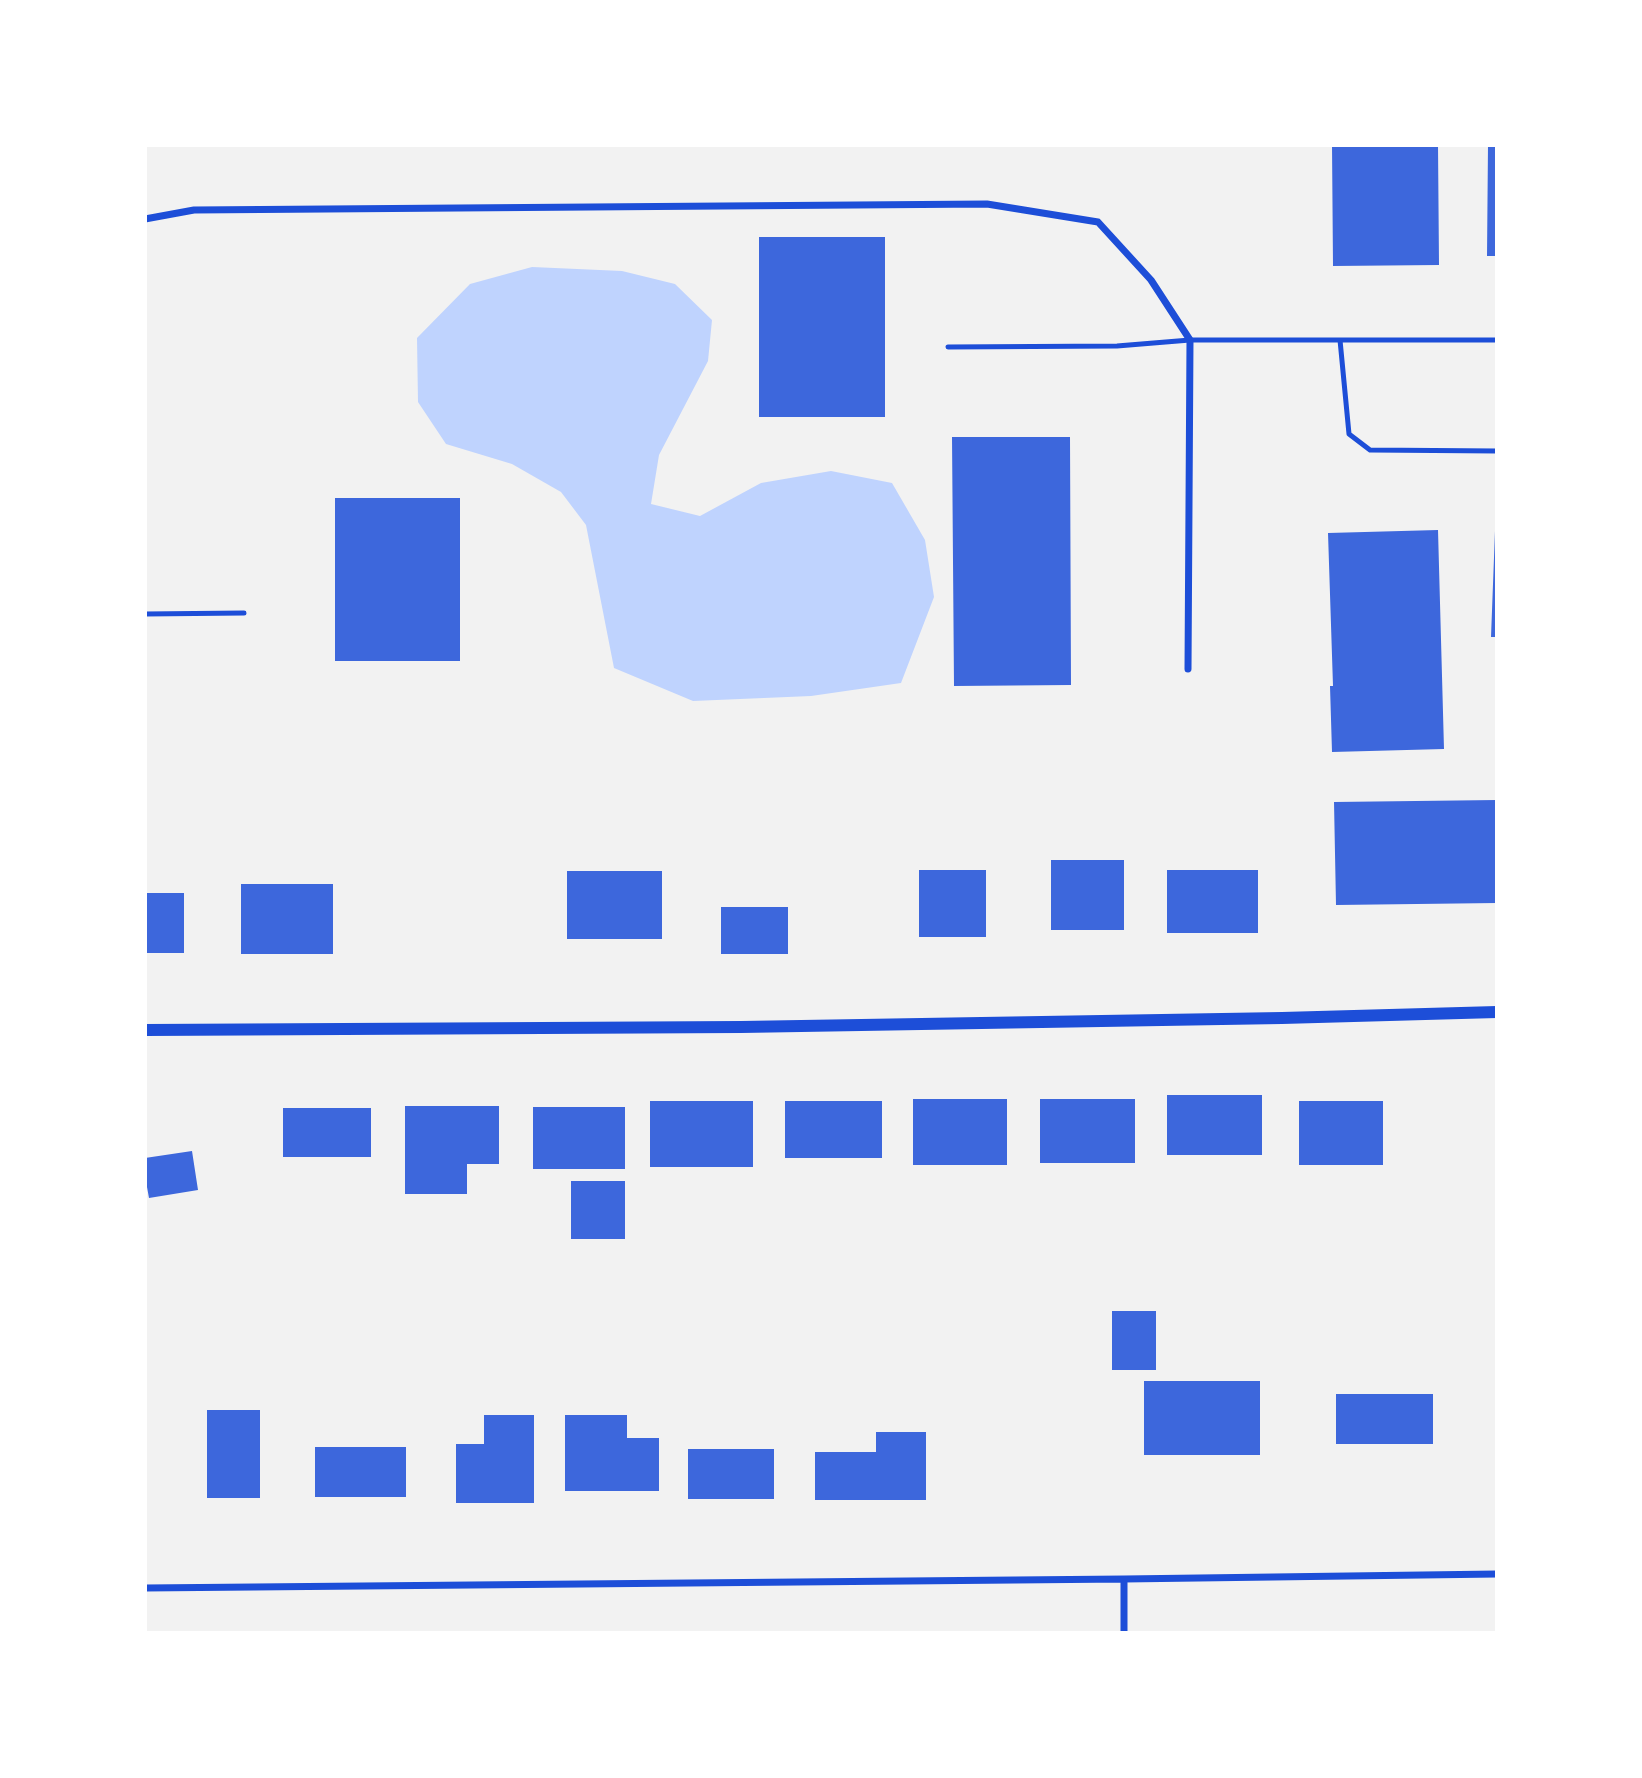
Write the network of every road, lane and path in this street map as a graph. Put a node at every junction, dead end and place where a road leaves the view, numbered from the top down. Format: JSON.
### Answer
{"nodes":[{"id":1,"x":145,"y":219,"type":"edge"},
{"id":2,"x":1190,"y":340,"type":"junction"},
{"id":3,"x":1340,"y":340,"type":"junction"},
{"id":4,"x":1497,"y":340,"type":"edge"},
{"id":5,"x":948,"y":346,"type":"dead end"},
{"id":6,"x":1497,"y":451,"type":"edge"},
{"id":7,"x":244,"y":613,"type":"dead end"},
{"id":8,"x":145,"y":614,"type":"edge"},
{"id":9,"x":1188,"y":668,"type":"dead end"},
{"id":10,"x":1497,"y":1012,"type":"edge"},
{"id":11,"x":145,"y":1030,"type":"edge"},
{"id":12,"x":1497,"y":1574,"type":"edge"},
{"id":13,"x":1124,"y":1579,"type":"junction"},
{"id":14,"x":145,"y":1588,"type":"edge"},
{"id":15,"x":1124,"y":1633,"type":"edge"}],
"edges":[{"from":1,"to":2,"type":"street"},
{"from":2,"to":3,"type":"lane"},
{"from":2,"to":5,"type":"lane"},
{"from":2,"to":9,"type":"street"},
{"from":3,"to":4,"type":"lane"},
{"from":3,"to":6,"type":"lane"},
{"from":7,"to":8,"type":"lane"},
{"from":10,"to":11,"type":"street"},
{"from":12,"to":13,"type":"street"},
{"from":13,"to":14,"type":"street"},
{"from":13,"to":15,"type":"street"}]}
